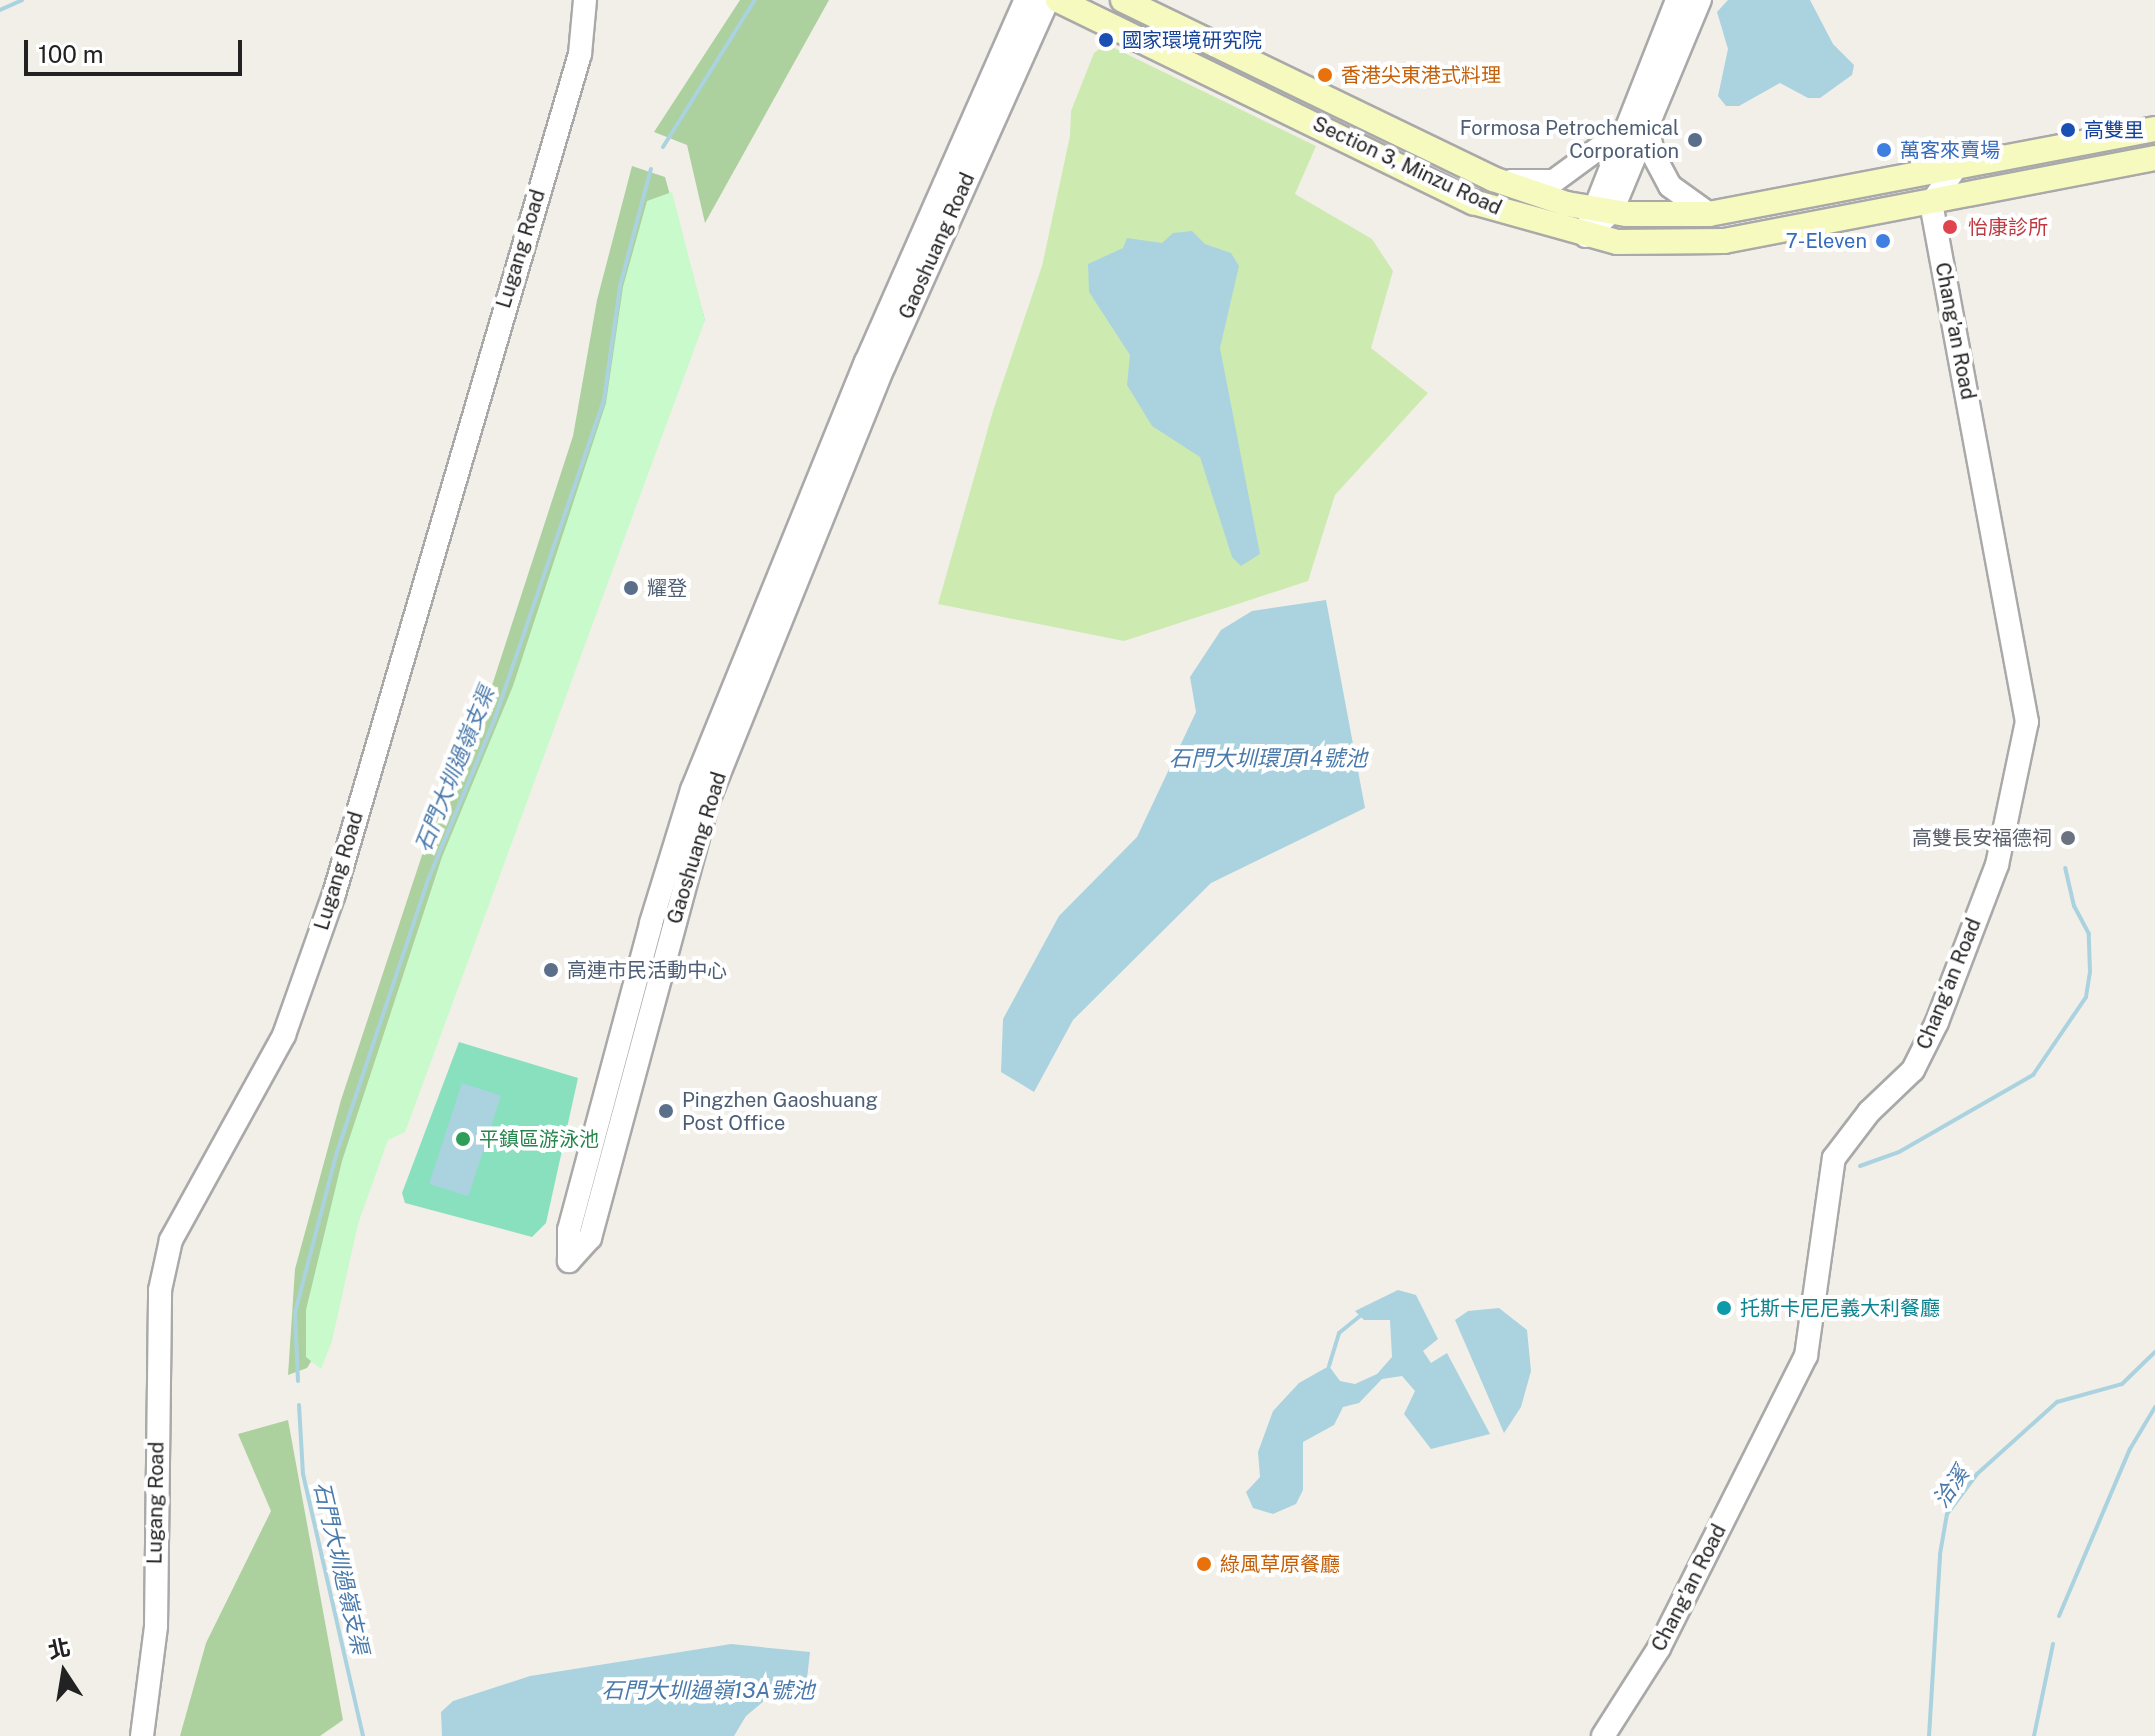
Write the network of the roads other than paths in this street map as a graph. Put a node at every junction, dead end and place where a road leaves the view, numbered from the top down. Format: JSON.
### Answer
{"nodes":[{"id":1,"x":585,"y":0,"type":"edge"},
{"id":2,"x":1026,"y":0,"type":"edge"},
{"id":3,"x":1048,"y":0,"type":"edge"},
{"id":4,"x":1058,"y":0,"type":"edge"},
{"id":5,"x":1123,"y":0,"type":"edge"},
{"id":6,"x":1677,"y":0,"type":"edge"},
{"id":7,"x":1700,"y":0,"type":"edge"},
{"id":8,"x":1646,"y":120,"type":"junction"},
{"id":9,"x":2155,"y":129,"type":"edge"},
{"id":10,"x":1622,"y":131,"type":"junction"},
{"id":11,"x":2155,"y":158,"type":"edge"},
{"id":12,"x":1955,"y":169,"type":"junction"},
{"id":13,"x":1493,"y":179,"type":"junction"},
{"id":14,"x":1931,"y":203,"type":"junction"},
{"id":15,"x":1602,"y":209,"type":"junction"},
{"id":16,"x":1709,"y":214,"type":"junction"},
{"id":17,"x":1586,"y":236,"type":"junction"},
{"id":18,"x":142,"y":1736,"type":"edge"},
{"id":19,"x":1603,"y":1736,"type":"edge"}],
"edges":[{"from":1,"to":18,"type":"street","name":"Lugang Road"},
{"from":2,"to":3,"type":"street","name":"Gaoshuang Road"},
{"from":4,"to":17,"type":"main road","name":"Section 3, Minzu Road"},
{"from":5,"to":13,"type":"main road","name":"Section 3, Minzu Road"},
{"from":6,"to":10,"type":"street"},
{"from":7,"to":8,"type":"street"},
{"from":8,"to":15,"type":"street"},
{"from":8,"to":16,"type":"street"},
{"from":9,"to":12,"type":"main road","name":"Section 3, Minzu Road"},
{"from":10,"to":13,"type":"street"},
{"from":10,"to":15,"type":"street"},
{"from":11,"to":14,"type":"main road","name":"Section 3, Minzu Road"},
{"from":12,"to":14,"type":"street"},
{"from":12,"to":16,"type":"main road","name":"Section 3, Minzu Road"},
{"from":13,"to":15,"type":"main road","name":"Section 3, Minzu Road"},
{"from":14,"to":17,"type":"main road","name":"Section 3, Minzu Road"},
{"from":14,"to":19,"type":"street","name":"Chang'an Road"},
{"from":15,"to":16,"type":"main road","name":"Section 3, Minzu Road"},
{"from":15,"to":17,"type":"street"}]}
